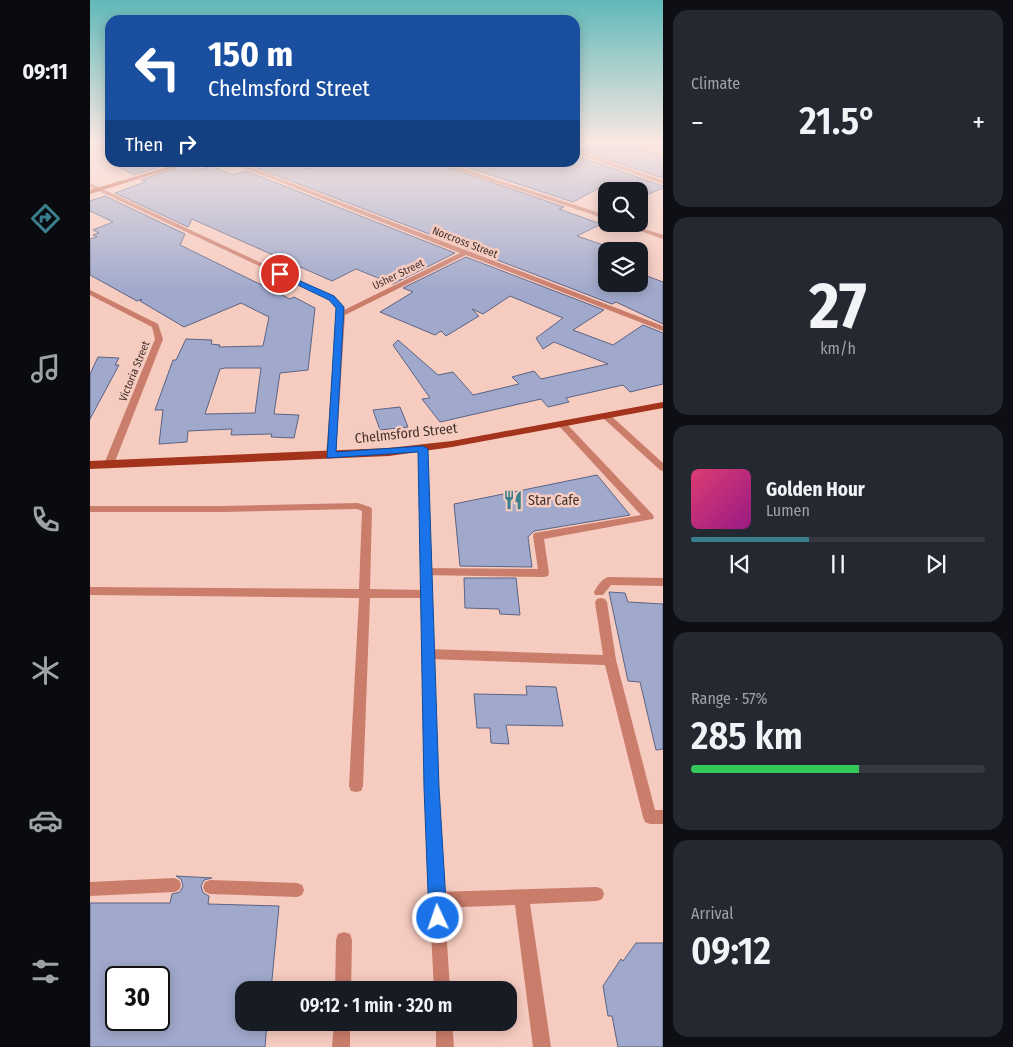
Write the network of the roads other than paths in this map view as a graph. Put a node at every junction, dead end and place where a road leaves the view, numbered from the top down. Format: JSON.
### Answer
{"nodes":[{"id":1,"x":110,"y":193,"type":"edge"},
{"id":2,"x":310,"y":193,"type":"edge"},
{"id":3,"x":531,"y":193,"type":"edge"},
{"id":4,"x":598,"y":214,"type":"edge"},
{"id":5,"x":646,"y":232,"type":"edge"},
{"id":6,"x":663,"y":238,"type":"edge"},
{"id":7,"x":465,"y":253,"type":"junction"},
{"id":8,"x":90,"y":292,"type":"edge"},
{"id":9,"x":341,"y":314,"type":"junction"},
{"id":10,"x":663,"y":329,"type":"edge"},
{"id":11,"x":663,"y":405,"type":"edge"},
{"id":12,"x":606,"y":416,"type":"junction"},
{"id":13,"x":562,"y":424,"type":"junction"},
{"id":14,"x":423,"y":449,"type":"junction"},
{"id":15,"x":331,"y":455,"type":"junction"},
{"id":16,"x":109,"y":464,"type":"junction"},
{"id":17,"x":90,"y":465,"type":"edge"},
{"id":18,"x":663,"y":468,"type":"edge"},
{"id":19,"x":90,"y":509,"type":"edge"},
{"id":20,"x":426,"y":572,"type":"junction"},
{"id":21,"x":663,"y":582,"type":"edge"},
{"id":22,"x":90,"y":591,"type":"edge"},
{"id":23,"x":364,"y":594,"type":"junction"},
{"id":24,"x":426,"y":594,"type":"junction"},
{"id":25,"x":428,"y":654,"type":"junction"},
{"id":26,"x":610,"y":660,"type":"junction"},
{"id":27,"x":356,"y":786,"type":"dead end"},
{"id":28,"x":663,"y":817,"type":"edge"},
{"id":29,"x":174,"y":885,"type":"dead end"},
{"id":30,"x":210,"y":887,"type":"dead end"},
{"id":31,"x":90,"y":889,"type":"edge"},
{"id":32,"x":297,"y":890,"type":"dead end"},
{"id":33,"x":598,"y":894,"type":"dead end"},
{"id":34,"x":521,"y":897,"type":"junction"},
{"id":35,"x":437,"y":900,"type":"junction"},
{"id":36,"x":344,"y":940,"type":"dead end"},
{"id":37,"x":342,"y":981,"type":"edge"},
{"id":38,"x":442,"y":981,"type":"edge"},
{"id":39,"x":342,"y":1031,"type":"edge"},
{"id":40,"x":444,"y":1031,"type":"edge"},
{"id":41,"x":341,"y":1047,"type":"edge"},
{"id":42,"x":445,"y":1047,"type":"edge"},
{"id":43,"x":542,"y":1047,"type":"edge"}],
"edges":[{"from":1,"to":9,"type":"street"},
{"from":2,"to":7,"type":"street","name":"Norcross Street"},
{"from":3,"to":4,"type":"street"},
{"from":5,"to":6,"type":"street"},
{"from":7,"to":9,"type":"street","name":"Usher Street"},
{"from":7,"to":10,"type":"street","name":"Norcross Street"},
{"from":8,"to":16,"type":"street","name":"Victoria Street"},
{"from":9,"to":15,"type":"street"},
{"from":11,"to":12,"type":"main road","name":"Chelmsford Street"},
{"from":12,"to":13,"type":"main road","name":"Chelmsford Street"},
{"from":12,"to":18,"type":"street"},
{"from":13,"to":14,"type":"main road","name":"Chelmsford Street"},
{"from":13,"to":20,"type":"street"},
{"from":14,"to":15,"type":"main road","name":"Chelmsford Street"},
{"from":14,"to":20,"type":"street"},
{"from":15,"to":16,"type":"main road","name":"Chelmsford Street"},
{"from":16,"to":17,"type":"main road","name":"Chelmsford Street"},
{"from":19,"to":23,"type":"street"},
{"from":20,"to":24,"type":"street"},
{"from":21,"to":26,"type":"street"},
{"from":22,"to":23,"type":"street"},
{"from":23,"to":24,"type":"street"},
{"from":23,"to":27,"type":"street"},
{"from":24,"to":25,"type":"street"},
{"from":25,"to":26,"type":"street"},
{"from":25,"to":35,"type":"street"},
{"from":26,"to":28,"type":"street"},
{"from":29,"to":31,"type":"street"},
{"from":30,"to":32,"type":"street"},
{"from":33,"to":34,"type":"street"},
{"from":34,"to":35,"type":"street"},
{"from":34,"to":43,"type":"street"},
{"from":35,"to":38,"type":"street"},
{"from":36,"to":37,"type":"street"},
{"from":39,"to":41,"type":"street"},
{"from":40,"to":42,"type":"street"}]}
